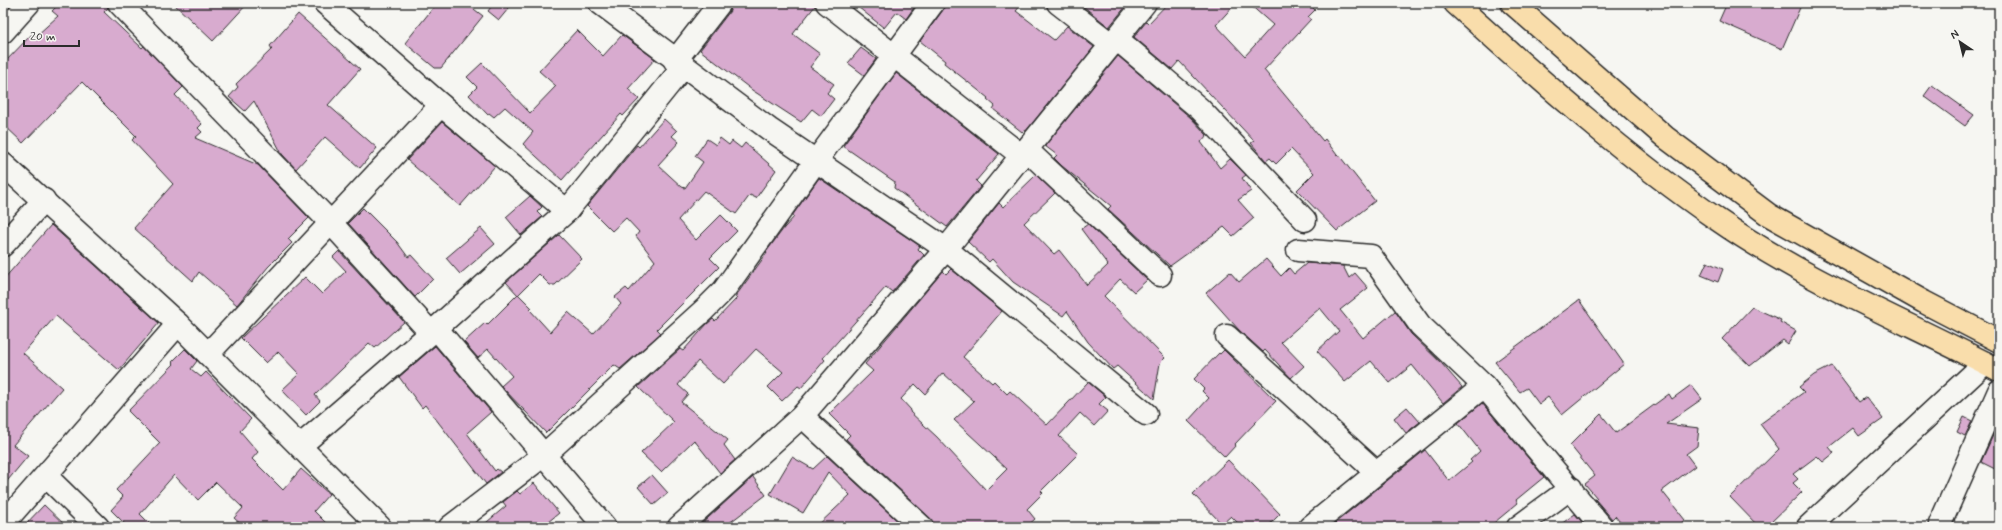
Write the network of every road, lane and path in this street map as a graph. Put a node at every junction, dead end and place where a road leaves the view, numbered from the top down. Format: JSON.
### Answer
{"nodes":[{"id":1,"x":29,"y":3,"type":"edge"},
{"id":2,"x":119,"y":3,"type":"edge"},
{"id":3,"x":325,"y":3,"type":"edge"},
{"id":4,"x":600,"y":3,"type":"edge"},
{"id":5,"x":720,"y":3,"type":"edge"},
{"id":6,"x":827,"y":3,"type":"edge"},
{"id":7,"x":933,"y":3,"type":"edge"},
{"id":8,"x":1058,"y":3,"type":"edge"},
{"id":9,"x":1145,"y":3,"type":"edge"},
{"id":10,"x":1455,"y":3,"type":"edge"},
{"id":11,"x":1512,"y":3,"type":"edge"},
{"id":12,"x":3,"y":32,"type":"edge"},
{"id":13,"x":1115,"y":42,"type":"junction"},
{"id":14,"x":895,"y":55,"type":"junction"},
{"id":15,"x":679,"y":64,"type":"junction"},
{"id":16,"x":441,"y":105,"type":"junction"},
{"id":17,"x":1025,"y":153,"type":"junction"},
{"id":18,"x":816,"y":161,"type":"junction"},
{"id":19,"x":3,"y":164,"type":"edge"},
{"id":20,"x":44,"y":200,"type":"junction"},
{"id":21,"x":567,"y":211,"type":"junction"},
{"id":22,"x":1305,"y":220,"type":"dead end"},
{"id":23,"x":331,"y":223,"type":"junction"},
{"id":24,"x":3,"y":245,"type":"edge"},
{"id":25,"x":946,"y":249,"type":"junction"},
{"id":26,"x":1298,"y":250,"type":"dead end"},
{"id":27,"x":1160,"y":275,"type":"dead end"},
{"id":28,"x":178,"y":324,"type":"junction"},
{"id":29,"x":434,"y":330,"type":"junction"},
{"id":30,"x":1227,"y":336,"type":"dead end"},
{"id":31,"x":1999,"y":341,"type":"edge"},
{"id":32,"x":208,"y":354,"type":"junction"},
{"id":33,"x":1992,"y":366,"type":"edge"},
{"id":34,"x":1484,"y":386,"type":"junction"},
{"id":35,"x":1999,"y":391,"type":"edge"},
{"id":36,"x":1146,"y":414,"type":"dead end"},
{"id":37,"x":802,"y":416,"type":"junction"},
{"id":38,"x":300,"y":446,"type":"junction"},
{"id":39,"x":544,"y":455,"type":"junction"},
{"id":40,"x":1376,"y":472,"type":"junction"},
{"id":41,"x":46,"y":476,"type":"junction"},
{"id":42,"x":1571,"y":488,"type":"junction"},
{"id":43,"x":3,"y":524,"type":"edge"},
{"id":44,"x":98,"y":527,"type":"edge"},
{"id":45,"x":380,"y":527,"type":"edge"},
{"id":46,"x":450,"y":527,"type":"edge"},
{"id":47,"x":605,"y":527,"type":"edge"},
{"id":48,"x":679,"y":527,"type":"edge"},
{"id":49,"x":922,"y":527,"type":"edge"},
{"id":50,"x":1310,"y":527,"type":"edge"},
{"id":51,"x":1518,"y":527,"type":"edge"},
{"id":52,"x":1602,"y":527,"type":"edge"},
{"id":53,"x":1808,"y":527,"type":"edge"},
{"id":54,"x":1940,"y":527,"type":"edge"}],
"edges":[{"from":1,"to":12,"type":"street"},
{"from":2,"to":23,"type":"street"},
{"from":3,"to":16,"type":"street"},
{"from":4,"to":15,"type":"street"},
{"from":5,"to":15,"type":"street"},
{"from":6,"to":14,"type":"street"},
{"from":7,"to":14,"type":"street"},
{"from":8,"to":13,"type":"street"},
{"from":9,"to":13,"type":"street"},
{"from":10,"to":33,"type":"main road"},
{"from":11,"to":31,"type":"main road"},
{"from":13,"to":17,"type":"street"},
{"from":13,"to":22,"type":"street"},
{"from":14,"to":17,"type":"street"},
{"from":14,"to":18,"type":"street"},
{"from":15,"to":18,"type":"street"},
{"from":15,"to":21,"type":"street"},
{"from":16,"to":21,"type":"street"},
{"from":16,"to":23,"type":"street"},
{"from":17,"to":25,"type":"street"},
{"from":17,"to":27,"type":"street"},
{"from":18,"to":25,"type":"street"},
{"from":18,"to":39,"type":"street"},
{"from":19,"to":20,"type":"street"},
{"from":20,"to":24,"type":"street"},
{"from":20,"to":28,"type":"street"},
{"from":21,"to":29,"type":"street"},
{"from":23,"to":29,"type":"street"},
{"from":23,"to":32,"type":"street"},
{"from":25,"to":36,"type":"street"},
{"from":25,"to":37,"type":"street"},
{"from":26,"to":34,"type":"street"},
{"from":28,"to":32,"type":"street"},
{"from":28,"to":41,"type":"street"},
{"from":29,"to":38,"type":"street"},
{"from":29,"to":39,"type":"street"},
{"from":30,"to":40,"type":"street"},
{"from":32,"to":38,"type":"street"},
{"from":33,"to":53,"type":"street"},
{"from":34,"to":40,"type":"street"},
{"from":34,"to":42,"type":"street"},
{"from":35,"to":54,"type":"street"},
{"from":37,"to":48,"type":"street"},
{"from":37,"to":49,"type":"street"},
{"from":38,"to":45,"type":"street"},
{"from":39,"to":46,"type":"street"},
{"from":39,"to":47,"type":"street"},
{"from":40,"to":50,"type":"street"},
{"from":41,"to":43,"type":"street"},
{"from":41,"to":44,"type":"street"},
{"from":42,"to":51,"type":"street"},
{"from":42,"to":52,"type":"street"}]}
